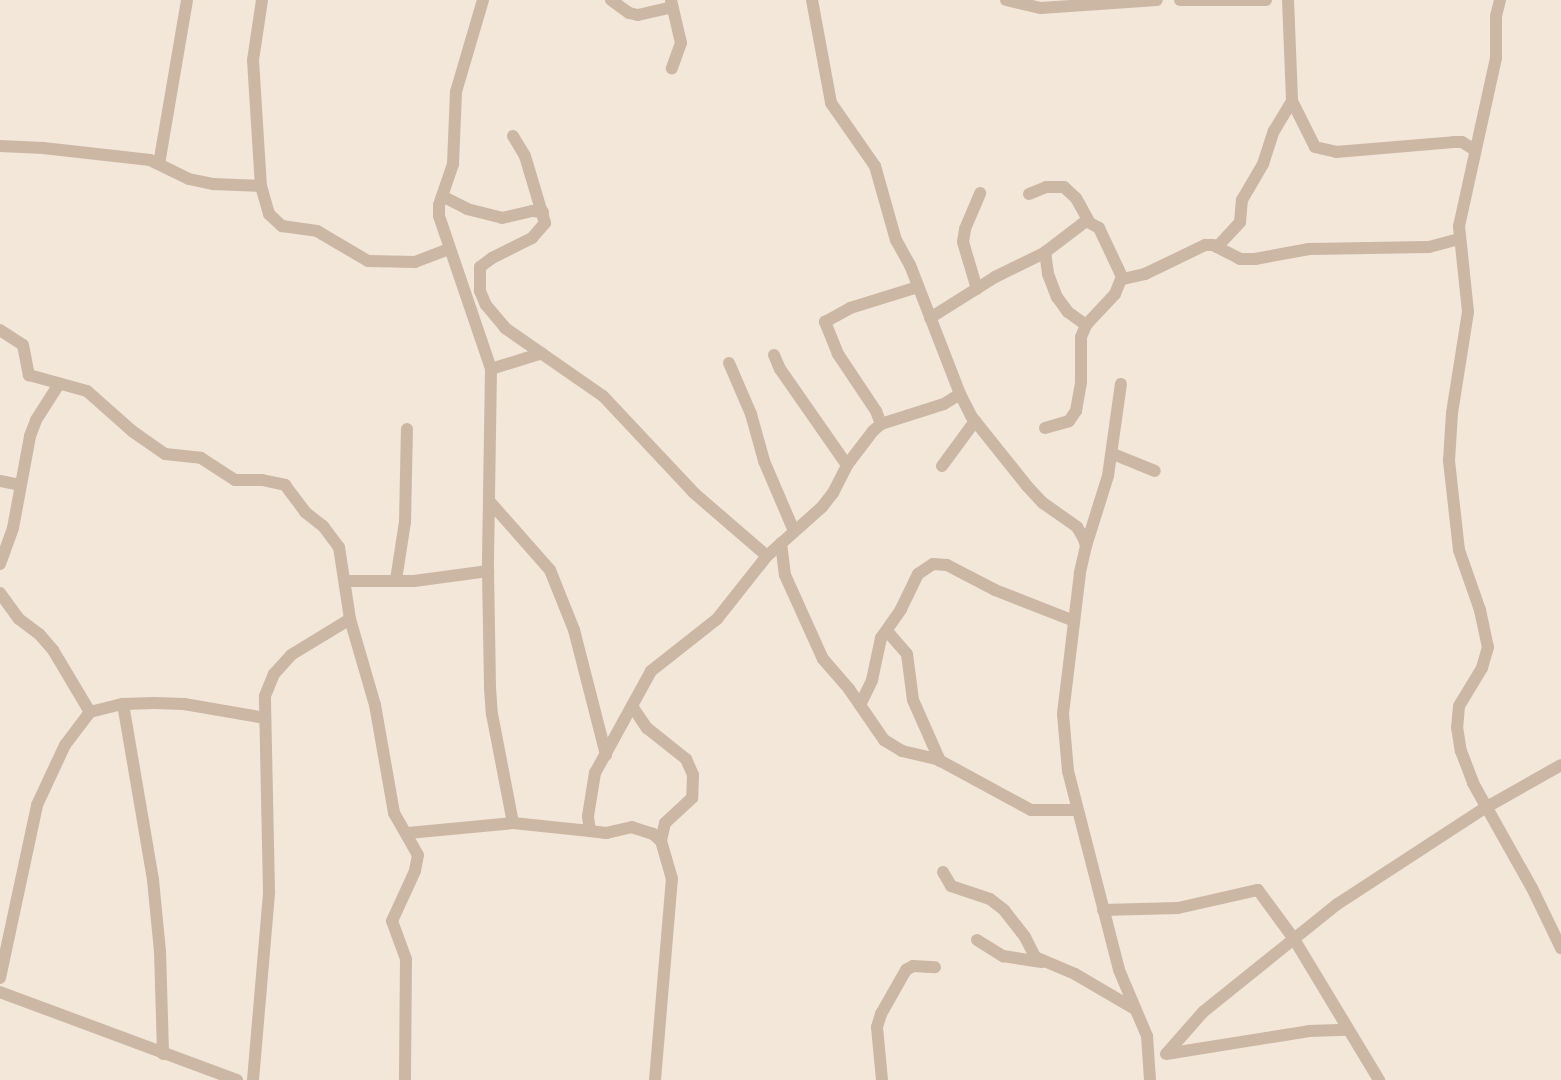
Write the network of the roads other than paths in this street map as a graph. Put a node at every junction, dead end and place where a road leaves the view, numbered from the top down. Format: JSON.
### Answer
{"nodes":[{"id":1,"x":188,"y":0,"type":"edge"},
{"id":2,"x":262,"y":0,"type":"edge"},
{"id":3,"x":483,"y":0,"type":"edge"},
{"id":4,"x":611,"y":0,"type":"edge"},
{"id":5,"x":812,"y":0,"type":"edge"},
{"id":6,"x":1006,"y":0,"type":"edge"},
{"id":7,"x":1157,"y":0,"type":"edge"},
{"id":8,"x":1180,"y":0,"type":"edge"},
{"id":9,"x":1266,"y":0,"type":"edge"},
{"id":10,"x":1288,"y":0,"type":"edge"},
{"id":11,"x":1500,"y":0,"type":"edge"},
{"id":12,"x":671,"y":4,"type":"edge"},
{"id":13,"x":672,"y":68,"type":"dead end"},
{"id":14,"x":1292,"y":101,"type":"junction"},
{"id":15,"x":513,"y":136,"type":"dead end"},
{"id":16,"x":0,"y":146,"type":"edge"},
{"id":17,"x":1476,"y":150,"type":"junction"},
{"id":18,"x":159,"y":164,"type":"junction"},
{"id":19,"x":261,"y":186,"type":"junction"},
{"id":20,"x":980,"y":193,"type":"dead end"},
{"id":21,"x":1029,"y":194,"type":"dead end"},
{"id":22,"x":442,"y":196,"type":"junction"},
{"id":23,"x":543,"y":212,"type":"junction"},
{"id":24,"x":1089,"y":221,"type":"junction"},
{"id":25,"x":1458,"y":239,"type":"junction"},
{"id":26,"x":1217,"y":247,"type":"junction"},
{"id":27,"x":450,"y":249,"type":"junction"},
{"id":28,"x":1045,"y":252,"type":"junction"},
{"id":29,"x":1122,"y":278,"type":"junction"},
{"id":30,"x":918,"y":287,"type":"junction"},
{"id":31,"x":977,"y":289,"type":"junction"},
{"id":32,"x":930,"y":318,"type":"junction"},
{"id":33,"x":1086,"y":325,"type":"junction"},
{"id":34,"x":0,"y":330,"type":"edge"},
{"id":35,"x":542,"y":354,"type":"junction"},
{"id":36,"x":774,"y":354,"type":"dead end"},
{"id":37,"x":729,"y":363,"type":"dead end"},
{"id":38,"x":491,"y":369,"type":"junction"},
{"id":39,"x":59,"y":384,"type":"junction"},
{"id":40,"x":1121,"y":384,"type":"dead end"},
{"id":41,"x":960,"y":394,"type":"junction"},
{"id":42,"x":975,"y":421,"type":"junction"},
{"id":43,"x":881,"y":424,"type":"junction"},
{"id":44,"x":1045,"y":428,"type":"dead end"},
{"id":45,"x":407,"y":429,"type":"dead end"},
{"id":46,"x":1113,"y":454,"type":"junction"},
{"id":47,"x":847,"y":465,"type":"junction"},
{"id":48,"x":942,"y":466,"type":"dead end"},
{"id":49,"x":1155,"y":471,"type":"dead end"},
{"id":50,"x":0,"y":480,"type":"edge"},
{"id":51,"x":20,"y":485,"type":"junction"},
{"id":52,"x":490,"y":502,"type":"junction"},
{"id":53,"x":794,"y":531,"type":"junction"},
{"id":54,"x":781,"y":543,"type":"junction"},
{"id":55,"x":1086,"y":546,"type":"junction"},
{"id":56,"x":767,"y":556,"type":"junction"},
{"id":57,"x":0,"y":564,"type":"edge"},
{"id":58,"x":488,"y":571,"type":"junction"},
{"id":59,"x":346,"y":580,"type":"junction"},
{"id":60,"x":396,"y":580,"type":"junction"},
{"id":61,"x":0,"y":592,"type":"edge"},
{"id":62,"x":350,"y":619,"type":"junction"},
{"id":63,"x":1074,"y":621,"type":"junction"},
{"id":64,"x":887,"y":631,"type":"junction"},
{"id":65,"x":124,"y":704,"type":"junction"},
{"id":66,"x":860,"y":705,"type":"junction"},
{"id":67,"x":632,"y":706,"type":"junction"},
{"id":68,"x":90,"y":712,"type":"junction"},
{"id":69,"x":265,"y":718,"type":"junction"},
{"id":70,"x":606,"y":755,"type":"junction"},
{"id":71,"x":940,"y":761,"type":"junction"},
{"id":72,"x":1561,"y":765,"type":"edge"},
{"id":73,"x":1485,"y":808,"type":"junction"},
{"id":74,"x":1076,"y":810,"type":"junction"},
{"id":75,"x":513,"y":823,"type":"junction"},
{"id":76,"x":590,"y":830,"type":"junction"},
{"id":77,"x":408,"y":833,"type":"junction"},
{"id":78,"x":661,"y":841,"type":"junction"},
{"id":79,"x":943,"y":872,"type":"dead end"},
{"id":80,"x":1103,"y":910,"type":"junction"},
{"id":81,"x":1294,"y":939,"type":"junction"},
{"id":82,"x":977,"y":940,"type":"dead end"},
{"id":83,"x":1561,"y":948,"type":"edge"},
{"id":84,"x":1042,"y":962,"type":"junction"},
{"id":85,"x":935,"y":967,"type":"dead end"},
{"id":86,"x":0,"y":978,"type":"edge"},
{"id":87,"x":0,"y":992,"type":"edge"},
{"id":88,"x":1135,"y":1009,"type":"junction"},
{"id":89,"x":1346,"y":1030,"type":"junction"},
{"id":90,"x":1168,"y":1053,"type":"junction"},
{"id":91,"x":162,"y":1054,"type":"junction"},
{"id":92,"x":1151,"y":1058,"type":"junction"},
{"id":93,"x":236,"y":1080,"type":"edge"},
{"id":94,"x":253,"y":1080,"type":"edge"},
{"id":95,"x":405,"y":1080,"type":"edge"},
{"id":96,"x":655,"y":1080,"type":"edge"},
{"id":97,"x":882,"y":1080,"type":"edge"},
{"id":98,"x":1150,"y":1080,"type":"edge"},
{"id":99,"x":1378,"y":1080,"type":"edge"}],
"edges":[{"from":1,"to":18,"type":"street"},
{"from":2,"to":19,"type":"street"},
{"from":3,"to":22,"type":"street"},
{"from":4,"to":12,"type":"street"},
{"from":5,"to":30,"type":"street"},
{"from":6,"to":7,"type":"street"},
{"from":8,"to":9,"type":"street"},
{"from":10,"to":14,"type":"street"},
{"from":11,"to":17,"type":"street"},
{"from":12,"to":13,"type":"street"},
{"from":14,"to":17,"type":"street"},
{"from":14,"to":26,"type":"street"},
{"from":15,"to":23,"type":"street"},
{"from":16,"to":18,"type":"street"},
{"from":17,"to":25,"type":"street"},
{"from":18,"to":19,"type":"street"},
{"from":19,"to":27,"type":"street"},
{"from":20,"to":31,"type":"street"},
{"from":21,"to":24,"type":"street"},
{"from":22,"to":23,"type":"street"},
{"from":22,"to":27,"type":"street"},
{"from":23,"to":35,"type":"street"},
{"from":24,"to":28,"type":"street"},
{"from":24,"to":29,"type":"street"},
{"from":25,"to":26,"type":"street"},
{"from":25,"to":73,"type":"street"},
{"from":26,"to":29,"type":"street"},
{"from":27,"to":38,"type":"street"},
{"from":28,"to":31,"type":"street"},
{"from":28,"to":33,"type":"street"},
{"from":29,"to":33,"type":"street"},
{"from":30,"to":32,"type":"street"},
{"from":30,"to":43,"type":"street"},
{"from":31,"to":32,"type":"street"},
{"from":32,"to":41,"type":"street"},
{"from":33,"to":44,"type":"street"},
{"from":34,"to":39,"type":"street"},
{"from":35,"to":38,"type":"street"},
{"from":35,"to":56,"type":"street"},
{"from":36,"to":47,"type":"street"},
{"from":37,"to":53,"type":"street"},
{"from":38,"to":52,"type":"street"},
{"from":39,"to":51,"type":"street"},
{"from":39,"to":59,"type":"street"},
{"from":40,"to":46,"type":"street"},
{"from":41,"to":42,"type":"street"},
{"from":41,"to":43,"type":"street"},
{"from":42,"to":48,"type":"street"},
{"from":42,"to":55,"type":"street"},
{"from":43,"to":47,"type":"street"},
{"from":45,"to":60,"type":"street"},
{"from":46,"to":49,"type":"street"},
{"from":46,"to":55,"type":"street"},
{"from":47,"to":53,"type":"street"},
{"from":50,"to":51,"type":"street"},
{"from":51,"to":57,"type":"street"},
{"from":52,"to":58,"type":"street"},
{"from":52,"to":70,"type":"street"},
{"from":53,"to":54,"type":"street"},
{"from":54,"to":56,"type":"street"},
{"from":54,"to":66,"type":"street"},
{"from":55,"to":63,"type":"street"},
{"from":56,"to":67,"type":"street"},
{"from":58,"to":60,"type":"street"},
{"from":58,"to":75,"type":"street"},
{"from":59,"to":60,"type":"street"},
{"from":59,"to":62,"type":"street"},
{"from":61,"to":68,"type":"street"},
{"from":62,"to":69,"type":"street"},
{"from":62,"to":77,"type":"street"},
{"from":63,"to":64,"type":"street"},
{"from":63,"to":74,"type":"street"},
{"from":64,"to":66,"type":"street"},
{"from":64,"to":71,"type":"street"},
{"from":65,"to":68,"type":"street"},
{"from":65,"to":69,"type":"street"},
{"from":65,"to":91,"type":"street"},
{"from":66,"to":71,"type":"street"},
{"from":67,"to":70,"type":"street"},
{"from":67,"to":78,"type":"street"},
{"from":68,"to":86,"type":"street"},
{"from":69,"to":94,"type":"street"},
{"from":70,"to":76,"type":"street"},
{"from":71,"to":74,"type":"street"},
{"from":72,"to":73,"type":"street"},
{"from":73,"to":81,"type":"street"},
{"from":73,"to":83,"type":"street"},
{"from":74,"to":80,"type":"street"},
{"from":75,"to":76,"type":"street"},
{"from":75,"to":77,"type":"street"},
{"from":76,"to":78,"type":"street"},
{"from":77,"to":95,"type":"street"},
{"from":78,"to":96,"type":"street"},
{"from":79,"to":84,"type":"street"},
{"from":80,"to":81,"type":"street"},
{"from":80,"to":88,"type":"street"},
{"from":81,"to":89,"type":"street"},
{"from":81,"to":90,"type":"street"},
{"from":82,"to":84,"type":"street"},
{"from":84,"to":88,"type":"street"},
{"from":85,"to":97,"type":"street"},
{"from":87,"to":91,"type":"street"},
{"from":88,"to":92,"type":"street"},
{"from":89,"to":90,"type":"street"},
{"from":89,"to":99,"type":"street"},
{"from":90,"to":92,"type":"street"},
{"from":91,"to":93,"type":"street"},
{"from":92,"to":98,"type":"street"}]}
